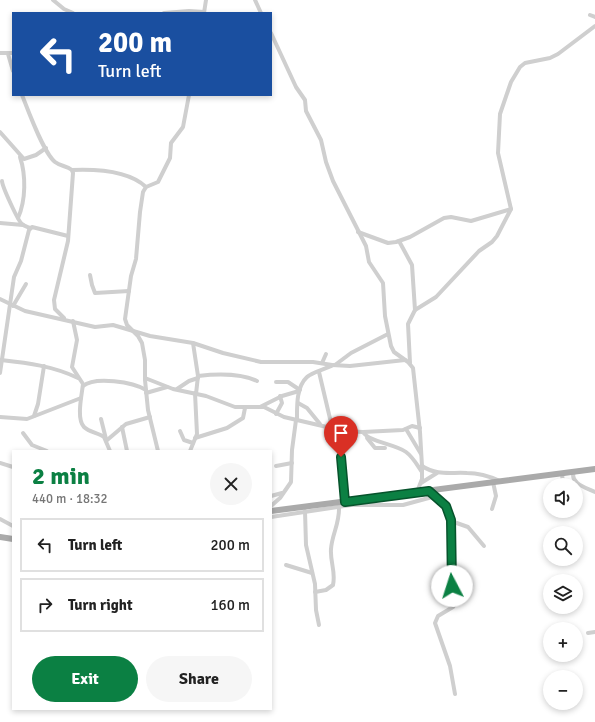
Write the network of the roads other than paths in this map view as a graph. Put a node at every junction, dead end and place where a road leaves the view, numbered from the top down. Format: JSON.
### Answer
{"nodes":[{"id":1,"x":53,"y":0,"type":"edge"},
{"id":2,"x":206,"y":0,"type":"edge"},
{"id":3,"x":255,"y":0,"type":"edge"},
{"id":4,"x":71,"y":12,"type":"edge"},
{"id":5,"x":176,"y":12,"type":"edge"},
{"id":6,"x":204,"y":12,"type":"edge"},
{"id":7,"x":261,"y":12,"type":"edge"},
{"id":8,"x":595,"y":26,"type":"edge"},
{"id":9,"x":272,"y":35,"type":"edge"},
{"id":10,"x":0,"y":53,"type":"edge"},
{"id":11,"x":12,"y":53,"type":"edge"},
{"id":12,"x":8,"y":54,"type":"junction"},
{"id":13,"x":12,"y":68,"type":"edge"},
{"id":14,"x":22,"y":96,"type":"edge"},
{"id":15,"x":189,"y":96,"type":"edge"},
{"id":16,"x":0,"y":132,"type":"edge"},
{"id":17,"x":46,"y":148,"type":"junction"},
{"id":18,"x":20,"y":157,"type":"junction"},
{"id":19,"x":72,"y":170,"type":"junction"},
{"id":20,"x":2,"y":181,"type":"dead end"},
{"id":21,"x":146,"y":186,"type":"junction"},
{"id":22,"x":510,"y":209,"type":"junction"},
{"id":23,"x":18,"y":218,"type":"junction"},
{"id":24,"x":0,"y":223,"type":"edge"},
{"id":25,"x":23,"y":225,"type":"junction"},
{"id":26,"x":30,"y":228,"type":"junction"},
{"id":27,"x":358,"y":232,"type":"junction"},
{"id":28,"x":68,"y":236,"type":"junction"},
{"id":29,"x":399,"y":241,"type":"junction"},
{"id":30,"x":90,"y":275,"type":"dead end"},
{"id":31,"x":26,"y":284,"type":"dead end"},
{"id":32,"x":129,"y":291,"type":"junction"},
{"id":33,"x":0,"y":299,"type":"edge"},
{"id":34,"x":11,"y":305,"type":"junction"},
{"id":35,"x":415,"y":310,"type":"junction"},
{"id":36,"x":64,"y":319,"type":"junction"},
{"id":37,"x":73,"y":321,"type":"junction"},
{"id":38,"x":132,"y":331,"type":"junction"},
{"id":39,"x":388,"y":334,"type":"junction"},
{"id":40,"x":193,"y":342,"type":"junction"},
{"id":41,"x":326,"y":354,"type":"dead end"},
{"id":42,"x":1,"y":359,"type":"edge"},
{"id":43,"x":405,"y":360,"type":"junction"},
{"id":44,"x":322,"y":363,"type":"junction"},
{"id":45,"x":410,"y":364,"type":"junction"},
{"id":46,"x":146,"y":365,"type":"junction"},
{"id":47,"x":334,"y":365,"type":"junction"},
{"id":48,"x":44,"y":366,"type":"junction"},
{"id":49,"x":319,"y":372,"type":"junction"},
{"id":50,"x":0,"y":373,"type":"edge"},
{"id":51,"x":198,"y":377,"type":"junction"},
{"id":52,"x":79,"y":379,"type":"junction"},
{"id":53,"x":145,"y":379,"type":"junction"},
{"id":54,"x":257,"y":381,"type":"dead end"},
{"id":55,"x":154,"y":382,"type":"junction"},
{"id":56,"x":276,"y":382,"type":"dead end"},
{"id":57,"x":136,"y":385,"type":"junction"},
{"id":58,"x":83,"y":386,"type":"junction"},
{"id":59,"x":167,"y":387,"type":"junction"},
{"id":60,"x":177,"y":389,"type":"junction"},
{"id":61,"x":299,"y":390,"type":"junction"},
{"id":62,"x":146,"y":391,"type":"junction"},
{"id":63,"x":196,"y":394,"type":"junction"},
{"id":64,"x":280,"y":396,"type":"junction"},
{"id":65,"x":81,"y":398,"type":"junction"},
{"id":66,"x":298,"y":403,"type":"junction"},
{"id":67,"x":260,"y":407,"type":"junction"},
{"id":68,"x":245,"y":408,"type":"junction"},
{"id":69,"x":276,"y":414,"type":"junction"},
{"id":70,"x":34,"y":416,"type":"junction"},
{"id":71,"x":150,"y":416,"type":"junction"},
{"id":72,"x":0,"y":417,"type":"edge"},
{"id":73,"x":101,"y":419,"type":"dead end"},
{"id":74,"x":296,"y":420,"type":"junction"},
{"id":75,"x":320,"y":424,"type":"junction"},
{"id":76,"x":122,"y":427,"type":"junction"},
{"id":77,"x":332,"y":427,"type":"junction"},
{"id":78,"x":420,"y":428,"type":"junction"},
{"id":79,"x":406,"y":429,"type":"junction"},
{"id":80,"x":346,"y":431,"type":"junction"},
{"id":81,"x":180,"y":432,"type":"dead end"},
{"id":82,"x":363,"y":432,"type":"junction"},
{"id":83,"x":23,"y":433,"type":"dead end"},
{"id":84,"x":367,"y":437,"type":"junction"},
{"id":85,"x":106,"y":440,"type":"junction"},
{"id":86,"x":194,"y":440,"type":"junction"},
{"id":87,"x":385,"y":448,"type":"dead end"},
{"id":88,"x":44,"y":450,"type":"edge"},
{"id":89,"x":110,"y":450,"type":"edge"},
{"id":90,"x":127,"y":450,"type":"edge"},
{"id":91,"x":158,"y":450,"type":"edge"},
{"id":92,"x":190,"y":450,"type":"edge"},
{"id":93,"x":421,"y":454,"type":"junction"},
{"id":94,"x":0,"y":463,"type":"edge"},
{"id":95,"x":292,"y":463,"type":"junction"},
{"id":96,"x":276,"y":466,"type":"dead end"},
{"id":97,"x":422,"y":466,"type":"junction"},
{"id":98,"x":12,"y":467,"type":"edge"},
{"id":99,"x":595,"y":468,"type":"edge"},
{"id":100,"x":574,"y":471,"type":"junction"},
{"id":101,"x":422,"y":472,"type":"junction"},
{"id":102,"x":437,"y":473,"type":"junction"},
{"id":103,"x":562,"y":473,"type":"junction"},
{"id":104,"x":562,"y":478,"type":"edge"},
{"id":105,"x":501,"y":481,"type":"junction"},
{"id":106,"x":493,"y":482,"type":"junction"},
{"id":107,"x":421,"y":483,"type":"junction"},
{"id":108,"x":429,"y":491,"type":"junction"},
{"id":109,"x":417,"y":492,"type":"junction"},
{"id":110,"x":595,"y":492,"type":"edge"},
{"id":111,"x":282,"y":493,"type":"junction"},
{"id":112,"x":272,"y":496,"type":"edge"},
{"id":113,"x":436,"y":496,"type":"junction"},
{"id":114,"x":345,"y":502,"type":"junction"},
{"id":115,"x":272,"y":505,"type":"edge"},
{"id":116,"x":338,"y":506,"type":"junction"},
{"id":117,"x":492,"y":509,"type":"dead end"},
{"id":118,"x":272,"y":511,"type":"edge"},
{"id":119,"x":305,"y":511,"type":"junction"},
{"id":120,"x":272,"y":517,"type":"edge"},
{"id":121,"x":0,"y":519,"type":"edge"},
{"id":122,"x":451,"y":521,"type":"junction"},
{"id":123,"x":12,"y":522,"type":"edge"},
{"id":124,"x":7,"y":523,"type":"junction"},
{"id":125,"x":12,"y":526,"type":"edge"},
{"id":126,"x":0,"y":537,"type":"edge"},
{"id":127,"x":12,"y":539,"type":"edge"},
{"id":128,"x":484,"y":546,"type":"dead end"},
{"id":129,"x":286,"y":565,"type":"dead end"},
{"id":130,"x":312,"y":573,"type":"junction"},
{"id":131,"x":315,"y":592,"type":"junction"},
{"id":132,"x":319,"y":625,"type":"dead end"},
{"id":133,"x":595,"y":632,"type":"edge"},
{"id":134,"x":588,"y":634,"type":"dead end"},
{"id":135,"x":455,"y":694,"type":"dead end"}],
"edges":[{"from":1,"to":4,"type":"street"},
{"from":2,"to":6,"type":"street"},
{"from":3,"to":7,"type":"street"},
{"from":5,"to":6,"type":"street"},
{"from":8,"to":22,"type":"street"},
{"from":9,"to":27,"type":"street"},
{"from":10,"to":12,"type":"street"},
{"from":11,"to":12,"type":"street"},
{"from":12,"to":13,"type":"street"},
{"from":14,"to":17,"type":"street"},
{"from":15,"to":21,"type":"street"},
{"from":16,"to":18,"type":"street"},
{"from":17,"to":18,"type":"street"},
{"from":17,"to":19,"type":"street"},
{"from":18,"to":23,"type":"street"},
{"from":19,"to":21,"type":"street"},
{"from":19,"to":28,"type":"street"},
{"from":20,"to":23,"type":"street"},
{"from":21,"to":32,"type":"street"},
{"from":22,"to":29,"type":"street"},
{"from":22,"to":35,"type":"street"},
{"from":23,"to":25,"type":"street"},
{"from":24,"to":25,"type":"street"},
{"from":25,"to":26,"type":"street"},
{"from":26,"to":28,"type":"street"},
{"from":26,"to":34,"type":"street"},
{"from":27,"to":29,"type":"street"},
{"from":27,"to":39,"type":"street"},
{"from":28,"to":36,"type":"street"},
{"from":29,"to":35,"type":"street"},
{"from":30,"to":32,"type":"street"},
{"from":31,"to":34,"type":"street"},
{"from":32,"to":38,"type":"street"},
{"from":33,"to":34,"type":"street"},
{"from":34,"to":36,"type":"street"},
{"from":34,"to":42,"type":"street"},
{"from":35,"to":45,"type":"street"},
{"from":36,"to":37,"type":"street"},
{"from":37,"to":38,"type":"street"},
{"from":37,"to":52,"type":"street"},
{"from":38,"to":40,"type":"street"},
{"from":38,"to":46,"type":"street"},
{"from":39,"to":43,"type":"street"},
{"from":39,"to":47,"type":"street"},
{"from":40,"to":44,"type":"street"},
{"from":40,"to":51,"type":"street"},
{"from":41,"to":44,"type":"street"},
{"from":42,"to":48,"type":"street"},
{"from":42,"to":50,"type":"street"},
{"from":43,"to":45,"type":"street"},
{"from":43,"to":47,"type":"street"},
{"from":44,"to":47,"type":"street"},
{"from":45,"to":78,"type":"street"},
{"from":46,"to":53,"type":"street"},
{"from":46,"to":55,"type":"street"},
{"from":47,"to":49,"type":"street"},
{"from":48,"to":52,"type":"street"},
{"from":48,"to":70,"type":"street"},
{"from":49,"to":61,"type":"street"},
{"from":49,"to":77,"type":"street"},
{"from":51,"to":54,"type":"street"},
{"from":51,"to":60,"type":"street"},
{"from":51,"to":63,"type":"street"},
{"from":52,"to":58,"type":"street"},
{"from":53,"to":55,"type":"street"},
{"from":53,"to":57,"type":"street"},
{"from":53,"to":62,"type":"street"},
{"from":55,"to":59,"type":"street"},
{"from":56,"to":61,"type":"street"},
{"from":57,"to":58,"type":"street"},
{"from":57,"to":62,"type":"street"},
{"from":58,"to":65,"type":"street"},
{"from":59,"to":60,"type":"street"},
{"from":59,"to":62,"type":"street"},
{"from":60,"to":63,"type":"street"},
{"from":61,"to":64,"type":"street"},
{"from":61,"to":66,"type":"street"},
{"from":62,"to":71,"type":"street"},
{"from":63,"to":68,"type":"street"},
{"from":63,"to":86,"type":"street"},
{"from":64,"to":67,"type":"street"},
{"from":64,"to":69,"type":"street"},
{"from":65,"to":70,"type":"street"},
{"from":65,"to":85,"type":"street"},
{"from":66,"to":74,"type":"street"},
{"from":66,"to":75,"type":"street"},
{"from":67,"to":68,"type":"street"},
{"from":67,"to":69,"type":"street"},
{"from":68,"to":86,"type":"street"},
{"from":69,"to":74,"type":"street"},
{"from":70,"to":72,"type":"street"},
{"from":71,"to":76,"type":"street"},
{"from":71,"to":91,"type":"street"},
{"from":73,"to":85,"type":"street"},
{"from":74,"to":75,"type":"street"},
{"from":74,"to":95,"type":"street"},
{"from":75,"to":77,"type":"street"},
{"from":76,"to":85,"type":"street"},
{"from":76,"to":90,"type":"street"},
{"from":77,"to":80,"type":"street"},
{"from":78,"to":79,"type":"street"},
{"from":78,"to":93,"type":"street"},
{"from":79,"to":82,"type":"street"},
{"from":79,"to":93,"type":"street"},
{"from":80,"to":82,"type":"street"},
{"from":80,"to":114,"type":"street"},
{"from":81,"to":86,"type":"street"},
{"from":82,"to":84,"type":"street"},
{"from":83,"to":88,"type":"street"},
{"from":84,"to":87,"type":"street"},
{"from":84,"to":101,"type":"street"},
{"from":85,"to":89,"type":"street"},
{"from":86,"to":92,"type":"street"},
{"from":93,"to":97,"type":"street"},
{"from":94,"to":98,"type":"street"},
{"from":95,"to":96,"type":"street"},
{"from":95,"to":111,"type":"street"},
{"from":97,"to":101,"type":"street"},
{"from":97,"to":102,"type":"street"},
{"from":99,"to":100,"type":"main road"},
{"from":100,"to":103,"type":"main road"},
{"from":100,"to":110,"type":"street"},
{"from":101,"to":107,"type":"street"},
{"from":102,"to":105,"type":"street"},
{"from":102,"to":107,"type":"street"},
{"from":103,"to":104,"type":"street"},
{"from":103,"to":105,"type":"main road"},
{"from":105,"to":106,"type":"main road"},
{"from":106,"to":108,"type":"main road"},
{"from":106,"to":117,"type":"street"},
{"from":107,"to":109,"type":"street"},
{"from":108,"to":109,"type":"main road"},
{"from":108,"to":113,"type":"street"},
{"from":109,"to":114,"type":"main road"},
{"from":111,"to":112,"type":"street"},
{"from":111,"to":115,"type":"street"},
{"from":113,"to":116,"type":"street"},
{"from":113,"to":122,"type":"street"},
{"from":114,"to":118,"type":"main road"},
{"from":116,"to":119,"type":"street"},
{"from":116,"to":131,"type":"street"},
{"from":119,"to":120,"type":"street"},
{"from":119,"to":130,"type":"street"},
{"from":121,"to":124,"type":"street"},
{"from":122,"to":128,"type":"street"},
{"from":122,"to":135,"type":"street"},
{"from":123,"to":124,"type":"street"},
{"from":124,"to":125,"type":"street"},
{"from":126,"to":127,"type":"main road"},
{"from":129,"to":130,"type":"street"},
{"from":130,"to":131,"type":"street"},
{"from":131,"to":132,"type":"street"},
{"from":133,"to":134,"type":"street"}]}
